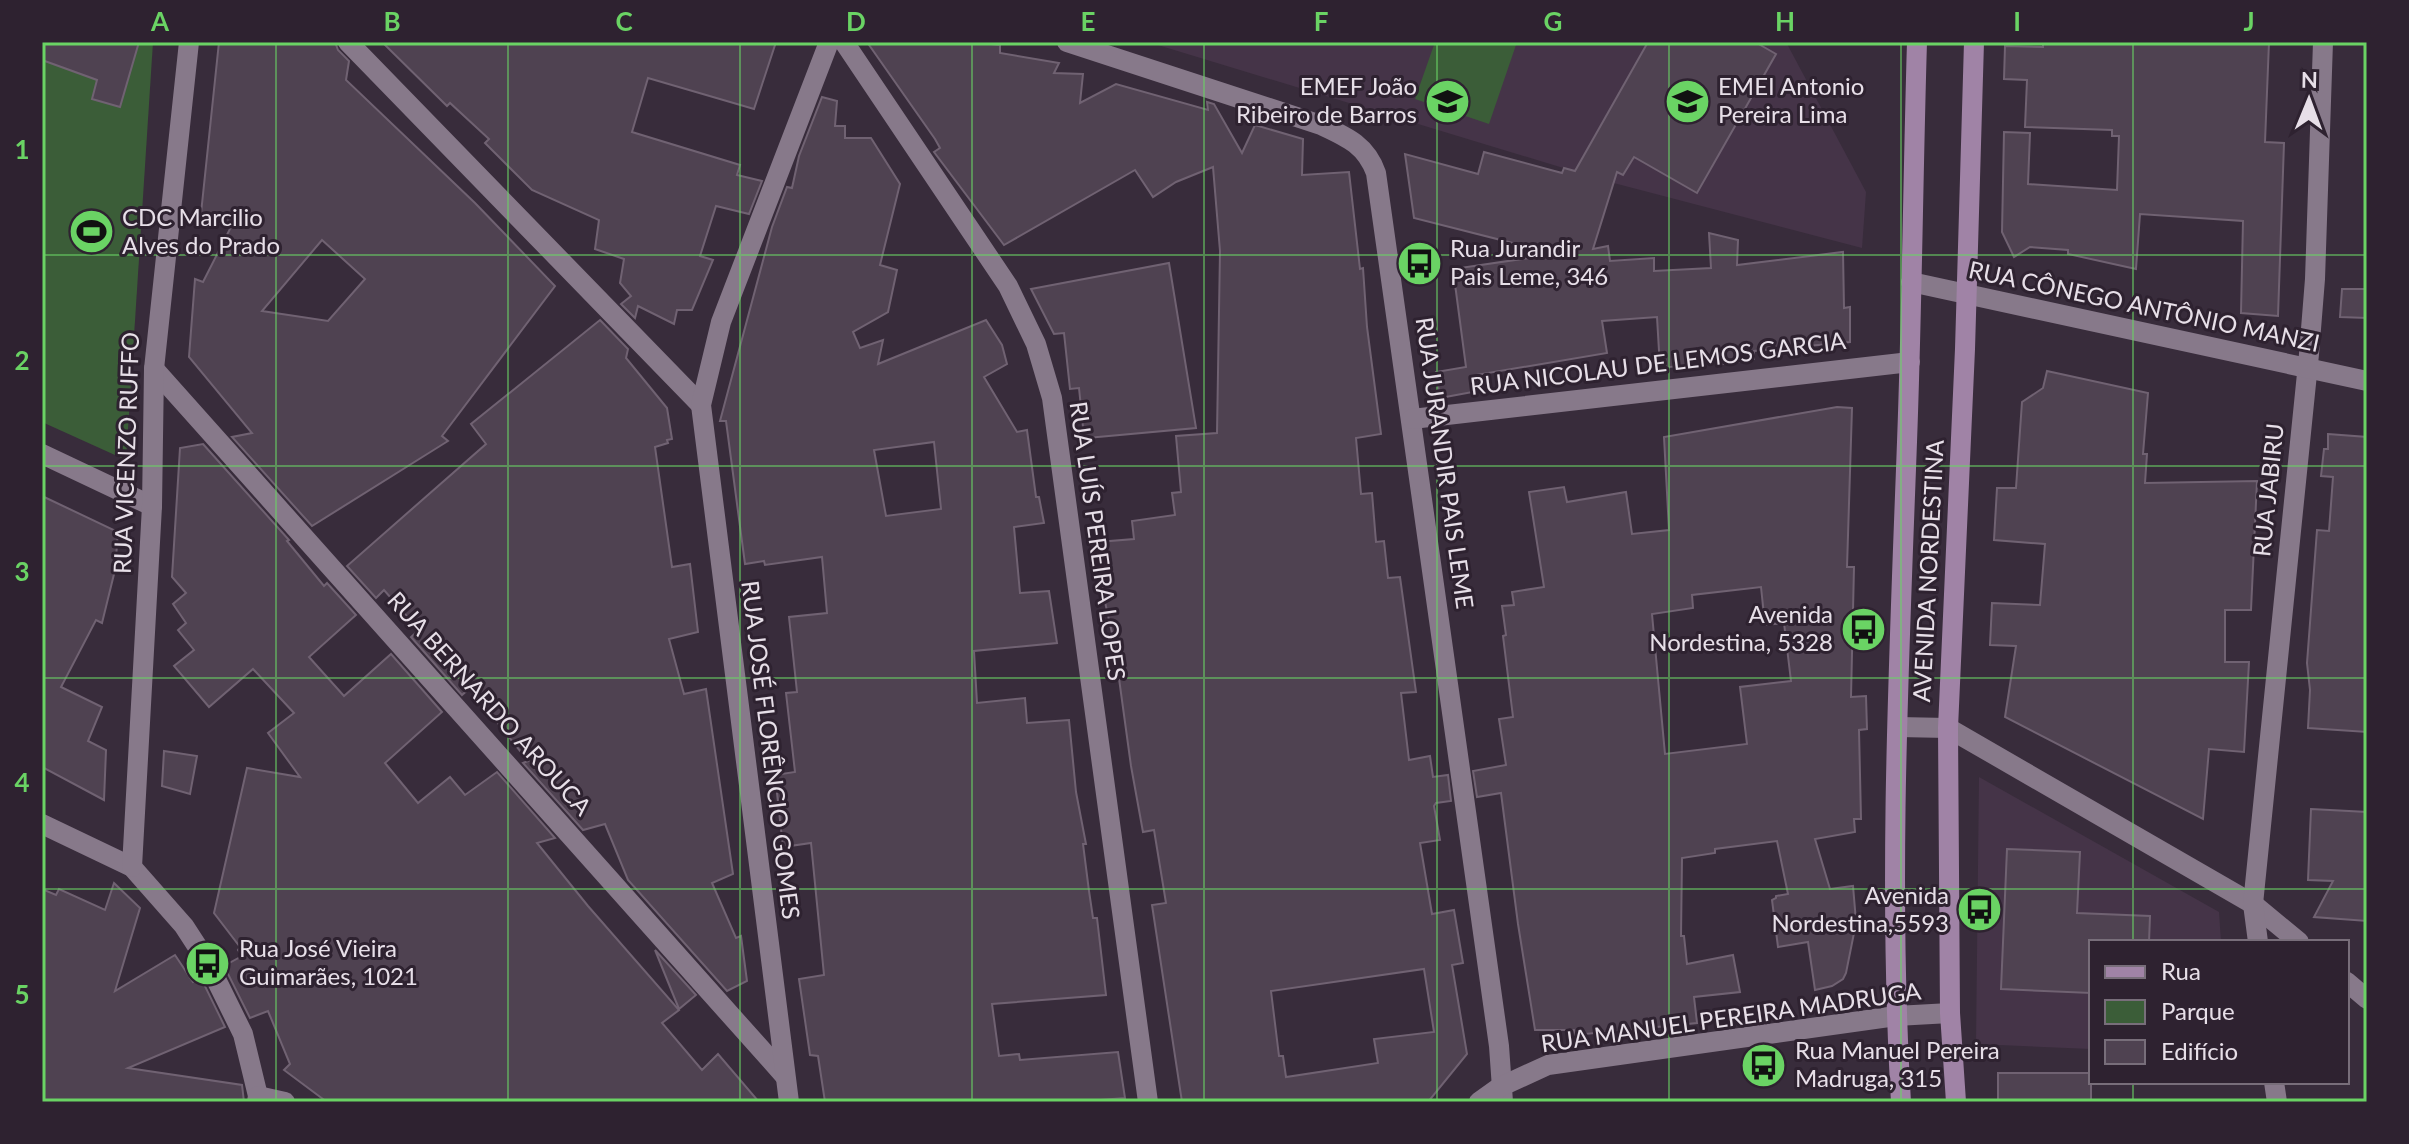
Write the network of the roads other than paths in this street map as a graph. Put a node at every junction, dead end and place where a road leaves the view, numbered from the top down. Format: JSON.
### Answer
{"nodes":[{"id":1,"x":189,"y":42,"type":"edge"},
{"id":2,"x":348,"y":42,"type":"edge"},
{"id":3,"x":829,"y":42,"type":"edge"},
{"id":4,"x":844,"y":42,"type":"edge"},
{"id":5,"x":1067,"y":42,"type":"edge"},
{"id":6,"x":1917,"y":42,"type":"edge"},
{"id":7,"x":1974,"y":42,"type":"edge"},
{"id":8,"x":2323,"y":42,"type":"edge"},
{"id":9,"x":1911,"y":282,"type":"junction"},
{"id":10,"x":1967,"y":295,"type":"junction"},
{"id":11,"x":1910,"y":362,"type":"junction"},
{"id":12,"x":154,"y":369,"type":"junction"},
{"id":13,"x":2308,"y":370,"type":"junction"},
{"id":14,"x":2367,"y":381,"type":"edge"},
{"id":15,"x":701,"y":405,"type":"junction"},
{"id":16,"x":1412,"y":419,"type":"junction"},
{"id":17,"x":42,"y":454,"type":"edge"},
{"id":18,"x":152,"y":506,"type":"junction"},
{"id":19,"x":1898,"y":727,"type":"junction"},
{"id":20,"x":1948,"y":728,"type":"junction"},
{"id":21,"x":42,"y":824,"type":"edge"},
{"id":22,"x":132,"y":867,"type":"junction"},
{"id":23,"x":2253,"y":904,"type":"junction"},
{"id":24,"x":2258,"y":940,"type":"edge"},
{"id":25,"x":2297,"y":940,"type":"edge"},
{"id":26,"x":2349,"y":984,"type":"edge"},
{"id":27,"x":2367,"y":999,"type":"edge"},
{"id":28,"x":1950,"y":1013,"type":"junction"},
{"id":29,"x":1896,"y":1016,"type":"junction"},
{"id":30,"x":784,"y":1075,"type":"junction"},
{"id":31,"x":1502,"y":1094,"type":"edge"},
{"id":32,"x":257,"y":1099,"type":"edge"},
{"id":33,"x":285,"y":1102,"type":"edge"},
{"id":34,"x":789,"y":1102,"type":"edge"},
{"id":35,"x":1148,"y":1102,"type":"edge"},
{"id":36,"x":1479,"y":1102,"type":"edge"},
{"id":37,"x":1901,"y":1102,"type":"edge"},
{"id":38,"x":1956,"y":1102,"type":"edge"}],
"edges":[{"from":1,"to":12,"type":"street","name":"RUA VICENZO RUFFO"},
{"from":2,"to":15,"type":"street"},
{"from":3,"to":15,"type":"street","name":"RUA JOSÉ FLORÊNCIO GOMES"},
{"from":4,"to":35,"type":"street","name":"RUA LUÍS PEREIRA LOPES"},
{"from":5,"to":16,"type":"street","name":"RUA JURANDIR PAIS LEME"},
{"from":6,"to":9,"type":"main road","name":"AVENIDA NORDESTINA"},
{"from":7,"to":10,"type":"main road","name":"AVENIDA NORDESTINA"},
{"from":8,"to":13,"type":"street","name":"RUA JABIRU"},
{"from":9,"to":10,"type":"street","name":"RUA CÔNEGO ANTÔNIO MANZI"},
{"from":9,"to":11,"type":"main road","name":"AVENIDA NORDESTINA"},
{"from":10,"to":13,"type":"street","name":"RUA CÔNEGO ANTÔNIO MANZI"},
{"from":10,"to":20,"type":"main road","name":"AVENIDA NORDESTINA"},
{"from":11,"to":16,"type":"street","name":"RUA NICOLAU DE LEMOS GARCIA"},
{"from":11,"to":19,"type":"main road","name":"AVENIDA NORDESTINA"},
{"from":12,"to":18,"type":"street","name":"RUA VICENZO RUFFO"},
{"from":12,"to":30,"type":"street","name":"RUA BERNARDO AROUCA"},
{"from":13,"to":14,"type":"street","name":"RUA CÔNEGO ANTÔNIO MANZI"},
{"from":13,"to":23,"type":"street","name":"RUA JABIRU"},
{"from":15,"to":30,"type":"street","name":"RUA JOSÉ FLORÊNCIO GOMES"},
{"from":16,"to":31,"type":"street","name":"RUA JURANDIR PAIS LEME"},
{"from":17,"to":18,"type":"street"},
{"from":18,"to":22,"type":"street","name":"RUA VICENZO RUFFO"},
{"from":19,"to":20,"type":"street"},
{"from":19,"to":29,"type":"main road","name":"AVENIDA NORDESTINA"},
{"from":20,"to":23,"type":"street"},
{"from":20,"to":28,"type":"main road","name":"AVENIDA NORDESTINA"},
{"from":21,"to":22,"type":"street"},
{"from":22,"to":32,"type":"street"},
{"from":23,"to":24,"type":"street","name":"RUA JABIRU"},
{"from":23,"to":25,"type":"street"},
{"from":26,"to":27,"type":"street"},
{"from":28,"to":29,"type":"street","name":"RUA MANUEL PEREIRA MADRUGA"},
{"from":28,"to":38,"type":"main road","name":"AVENIDA NORDESTINA"},
{"from":29,"to":31,"type":"street","name":"RUA MANUEL PEREIRA MADRUGA"},
{"from":29,"to":37,"type":"main road","name":"AVENIDA NORDESTINA"},
{"from":30,"to":34,"type":"street","name":"RUA JOSÉ FLORÊNCIO GOMES"},
{"from":31,"to":36,"type":"street","name":"RUA MANUEL PEREIRA MADRUGA"},
{"from":32,"to":33,"type":"street"}]}
